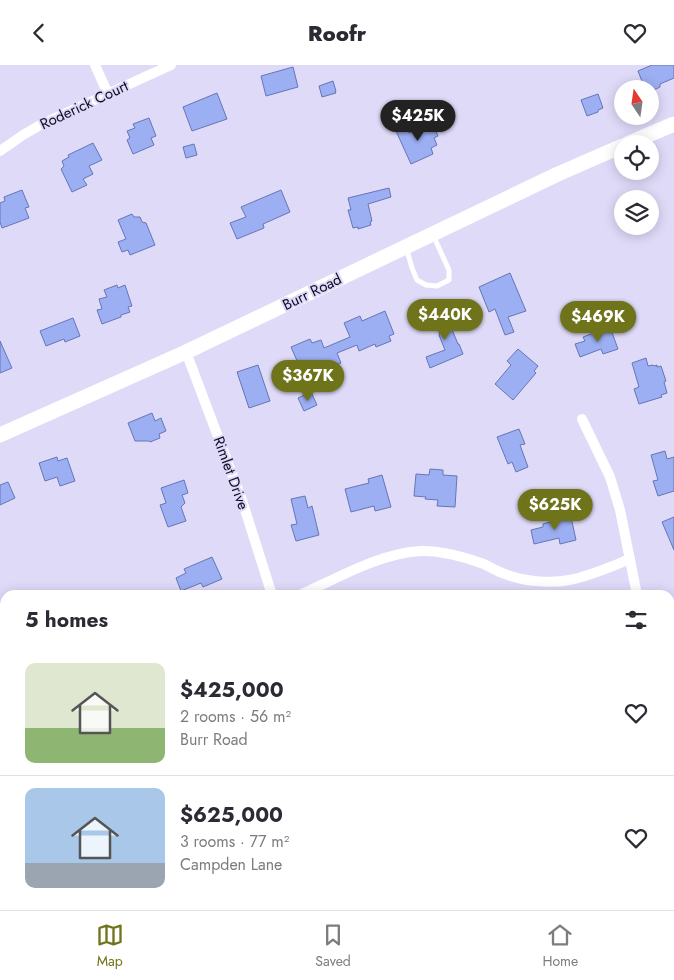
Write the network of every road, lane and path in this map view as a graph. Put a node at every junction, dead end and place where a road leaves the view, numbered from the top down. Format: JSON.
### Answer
{"nodes":[{"id":1,"x":95,"y":65,"type":"edge"},
{"id":2,"x":171,"y":65,"type":"edge"},
{"id":3,"x":108,"y":94,"type":"junction"},
{"id":4,"x":674,"y":123,"type":"edge"},
{"id":5,"x":647,"y":135,"type":"edge"},
{"id":6,"x":614,"y":150,"type":"edge"},
{"id":7,"x":0,"y":151,"type":"edge"},
{"id":8,"x":432,"y":234,"type":"junction"},
{"id":9,"x":406,"y":247,"type":"junction"},
{"id":10,"x":186,"y":352,"type":"junction"},
{"id":11,"x":582,"y":419,"type":"dead end"},
{"id":12,"x":0,"y":435,"type":"edge"},
{"id":13,"x":630,"y":559,"type":"junction"},
{"id":14,"x":270,"y":590,"type":"edge"},
{"id":15,"x":311,"y":590,"type":"edge"},
{"id":16,"x":636,"y":590,"type":"edge"}],
"edges":[{"from":1,"to":3,"type":"street"},
{"from":2,"to":3,"type":"street","name":"Roderick Court"},
{"from":3,"to":7,"type":"street","name":"Roderick Court"},
{"from":4,"to":5,"type":"street"},
{"from":6,"to":8,"type":"street","name":"Burr Road"},
{"from":8,"to":9,"type":"street","name":"Burr Road"},
{"from":8,"to":9,"type":"lane"},
{"from":9,"to":10,"type":"street","name":"Burr Road"},
{"from":10,"to":12,"type":"street","name":"Burr Road"},
{"from":10,"to":14,"type":"street","name":"Rimlet Drive"},
{"from":11,"to":13,"type":"street"},
{"from":13,"to":15,"type":"street"},
{"from":13,"to":16,"type":"street"}]}
